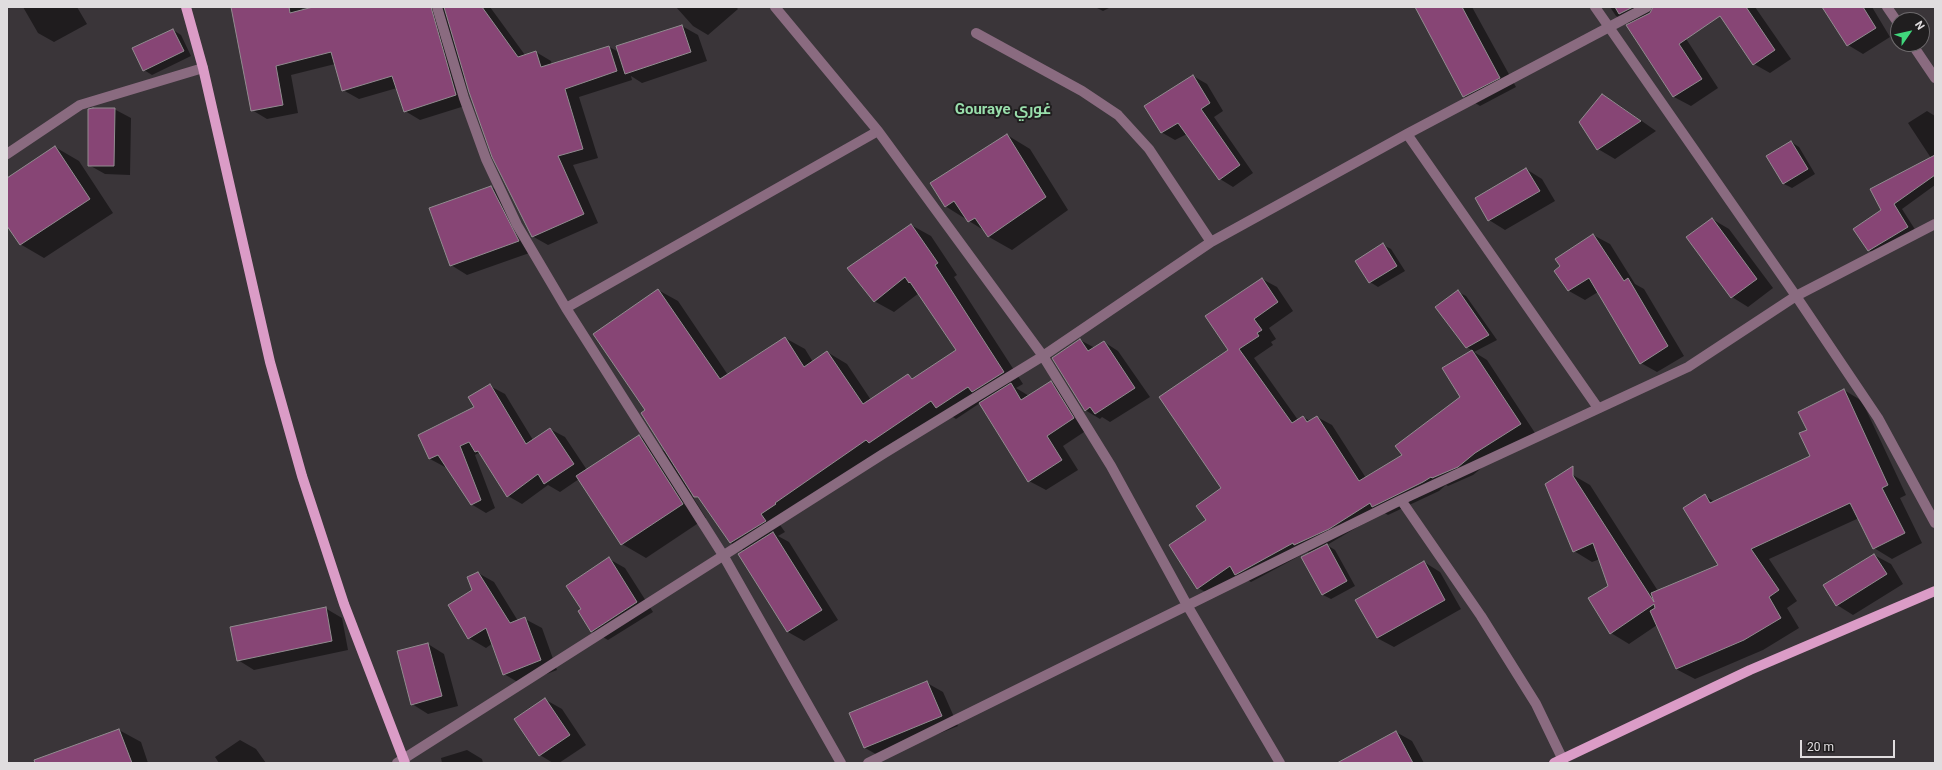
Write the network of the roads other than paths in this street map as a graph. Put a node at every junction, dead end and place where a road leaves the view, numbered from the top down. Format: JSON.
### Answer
{"nodes":[{"id":1,"x":186,"y":7,"type":"edge"},
{"id":2,"x":437,"y":7,"type":"edge"},
{"id":3,"x":775,"y":7,"type":"edge"},
{"id":4,"x":1595,"y":7,"type":"edge"},
{"id":5,"x":1647,"y":7,"type":"edge"},
{"id":6,"x":1608,"y":28,"type":"junction"},
{"id":7,"x":976,"y":33,"type":"dead end"},
{"id":8,"x":1917,"y":52,"type":"edge"},
{"id":9,"x":203,"y":68,"type":"junction"},
{"id":10,"x":1935,"y":78,"type":"edge"},
{"id":11,"x":878,"y":131,"type":"junction"},
{"id":12,"x":1407,"y":134,"type":"junction"},
{"id":13,"x":7,"y":154,"type":"edge"},
{"id":14,"x":1935,"y":224,"type":"edge"},
{"id":15,"x":1211,"y":242,"type":"junction"},
{"id":16,"x":1796,"y":296,"type":"junction"},
{"id":17,"x":566,"y":308,"type":"junction"},
{"id":18,"x":1044,"y":356,"type":"junction"},
{"id":19,"x":1598,"y":408,"type":"junction"},
{"id":20,"x":1401,"y":500,"type":"junction"},
{"id":21,"x":1935,"y":523,"type":"edge"},
{"id":22,"x":723,"y":555,"type":"junction"},
{"id":23,"x":1935,"y":592,"type":"edge"},
{"id":24,"x":1187,"y":605,"type":"junction"},
{"id":25,"x":1558,"y":761,"type":"edge"},
{"id":26,"x":402,"y":762,"type":"edge"},
{"id":27,"x":841,"y":763,"type":"edge"},
{"id":28,"x":868,"y":763,"type":"edge"},
{"id":29,"x":1280,"y":763,"type":"edge"}],
"edges":[{"from":1,"to":9,"type":"main road"},
{"from":2,"to":17,"type":"street"},
{"from":3,"to":11,"type":"street"},
{"from":4,"to":6,"type":"street"},
{"from":5,"to":6,"type":"street"},
{"from":6,"to":12,"type":"street"},
{"from":6,"to":16,"type":"street"},
{"from":7,"to":15,"type":"street"},
{"from":8,"to":10,"type":"street"},
{"from":9,"to":13,"type":"street"},
{"from":9,"to":26,"type":"main road"},
{"from":11,"to":17,"type":"street"},
{"from":11,"to":18,"type":"street"},
{"from":12,"to":15,"type":"street"},
{"from":12,"to":19,"type":"street"},
{"from":14,"to":16,"type":"street"},
{"from":15,"to":18,"type":"street"},
{"from":16,"to":19,"type":"street"},
{"from":16,"to":21,"type":"street"},
{"from":17,"to":22,"type":"street"},
{"from":18,"to":22,"type":"street"},
{"from":18,"to":24,"type":"street"},
{"from":19,"to":20,"type":"street"},
{"from":20,"to":24,"type":"street"},
{"from":20,"to":25,"type":"street"},
{"from":22,"to":26,"type":"street"},
{"from":22,"to":27,"type":"street"},
{"from":23,"to":25,"type":"main road"},
{"from":24,"to":28,"type":"street"},
{"from":24,"to":29,"type":"street"}]}
